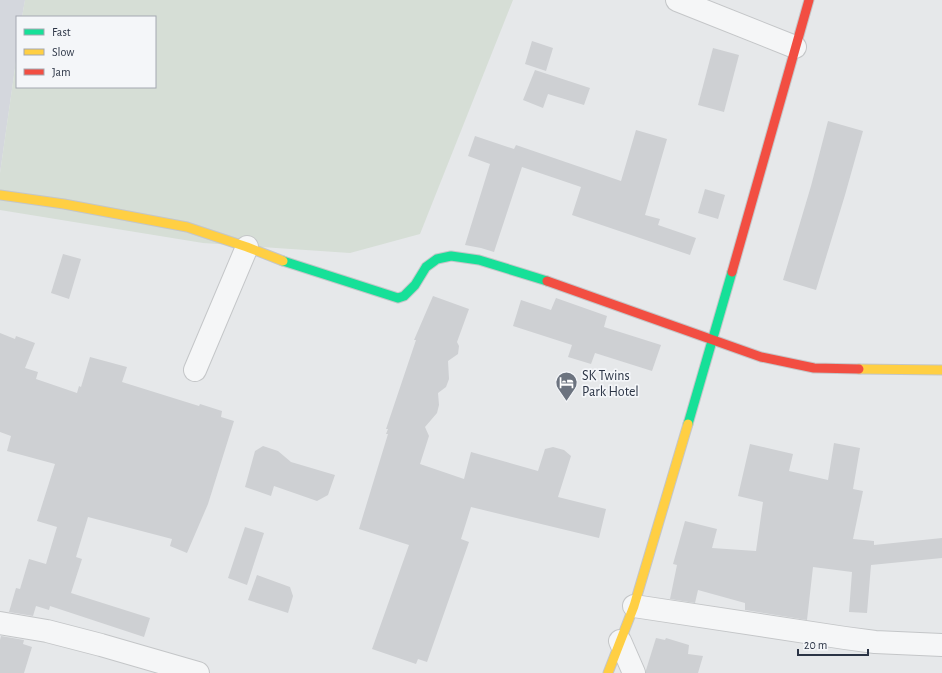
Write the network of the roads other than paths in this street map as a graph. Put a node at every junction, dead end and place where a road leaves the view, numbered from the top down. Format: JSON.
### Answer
{"nodes":[{"id":1,"x":676,"y":0,"type":"edge"},
{"id":2,"x":809,"y":0,"type":"edge"},
{"id":3,"x":795,"y":46,"type":"junction"},
{"id":4,"x":0,"y":195,"type":"edge"},
{"id":5,"x":247,"y":247,"type":"junction"},
{"id":6,"x":713,"y":340,"type":"junction"},
{"id":7,"x":195,"y":370,"type":"dead end"},
{"id":8,"x":942,"y":370,"type":"edge"},
{"id":9,"x":634,"y":606,"type":"junction"},
{"id":10,"x":0,"y":623,"type":"edge"},
{"id":11,"x":620,"y":641,"type":"junction"},
{"id":12,"x":942,"y":645,"type":"edge"},
{"id":13,"x":198,"y":673,"type":"edge"},
{"id":14,"x":608,"y":673,"type":"edge"},
{"id":15,"x":634,"y":673,"type":"edge"}],
"edges":[{"from":1,"to":3,"type":"street"},
{"from":2,"to":3,"type":"street"},
{"from":3,"to":6,"type":"street"},
{"from":4,"to":5,"type":"street"},
{"from":5,"to":6,"type":"street"},
{"from":5,"to":7,"type":"street"},
{"from":6,"to":8,"type":"street"},
{"from":6,"to":9,"type":"street"},
{"from":9,"to":11,"type":"street"},
{"from":9,"to":12,"type":"street"},
{"from":10,"to":13,"type":"street"},
{"from":11,"to":14,"type":"street"},
{"from":11,"to":15,"type":"street"}]}
